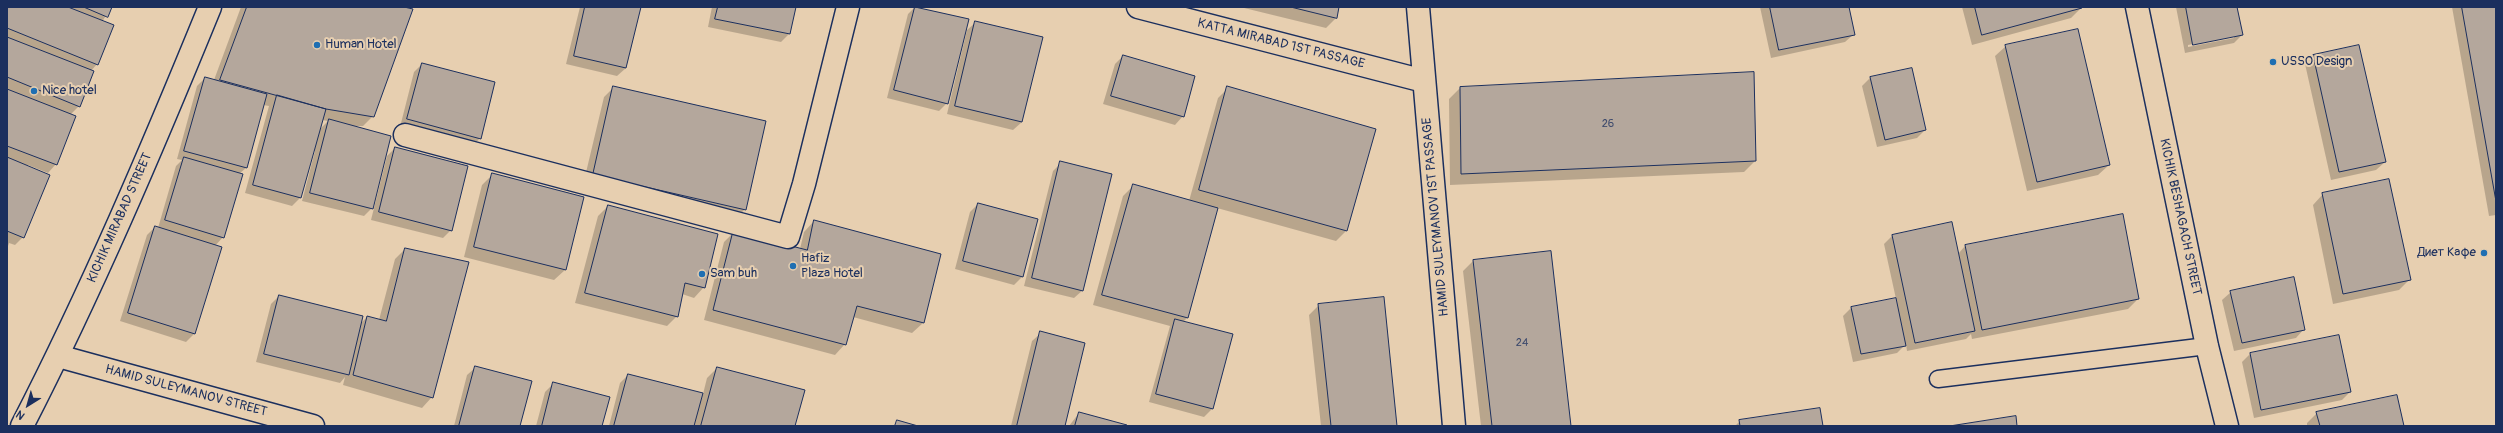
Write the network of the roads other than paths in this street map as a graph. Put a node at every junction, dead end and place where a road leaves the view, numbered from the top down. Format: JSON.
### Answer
{"nodes":[{"id":1,"x":210,"y":7,"type":"edge"},
{"id":2,"x":848,"y":7,"type":"edge"},
{"id":3,"x":1138,"y":7,"type":"edge"},
{"id":4,"x":1418,"y":7,"type":"edge"},
{"id":5,"x":2137,"y":7,"type":"edge"},
{"id":6,"x":1424,"y":81,"type":"junction"},
{"id":7,"x":405,"y":135,"type":"dead end"},
{"id":8,"x":2207,"y":346,"type":"junction"},
{"id":9,"x":58,"y":356,"type":"junction"},
{"id":10,"x":1938,"y":379,"type":"dead end"},
{"id":11,"x":22,"y":426,"type":"edge"},
{"id":12,"x":313,"y":426,"type":"edge"},
{"id":13,"x":1454,"y":426,"type":"edge"},
{"id":14,"x":2227,"y":426,"type":"edge"}],
"edges":[{"from":1,"to":9,"type":"street","name":"KICHIK MIRABAD STREET"},
{"from":2,"to":7,"type":"street"},
{"from":3,"to":6,"type":"street","name":"KATTA MIRABAD 1ST PASSAGE"},
{"from":4,"to":6,"type":"street","name":"HAMID SULEYMANOV 1ST PASSAGE"},
{"from":5,"to":8,"type":"street","name":"KICHIK BESHAGACH STREET"},
{"from":6,"to":13,"type":"street","name":"HAMID SULEYMANOV 1ST PASSAGE"},
{"from":8,"to":10,"type":"lane"},
{"from":8,"to":14,"type":"street","name":"KICHIK BESHAGACH STREET"},
{"from":9,"to":11,"type":"street","name":"KICHIK MIRABAD STREET"},
{"from":9,"to":12,"type":"street","name":"HAMID SULEYMANOV STREET"}]}
